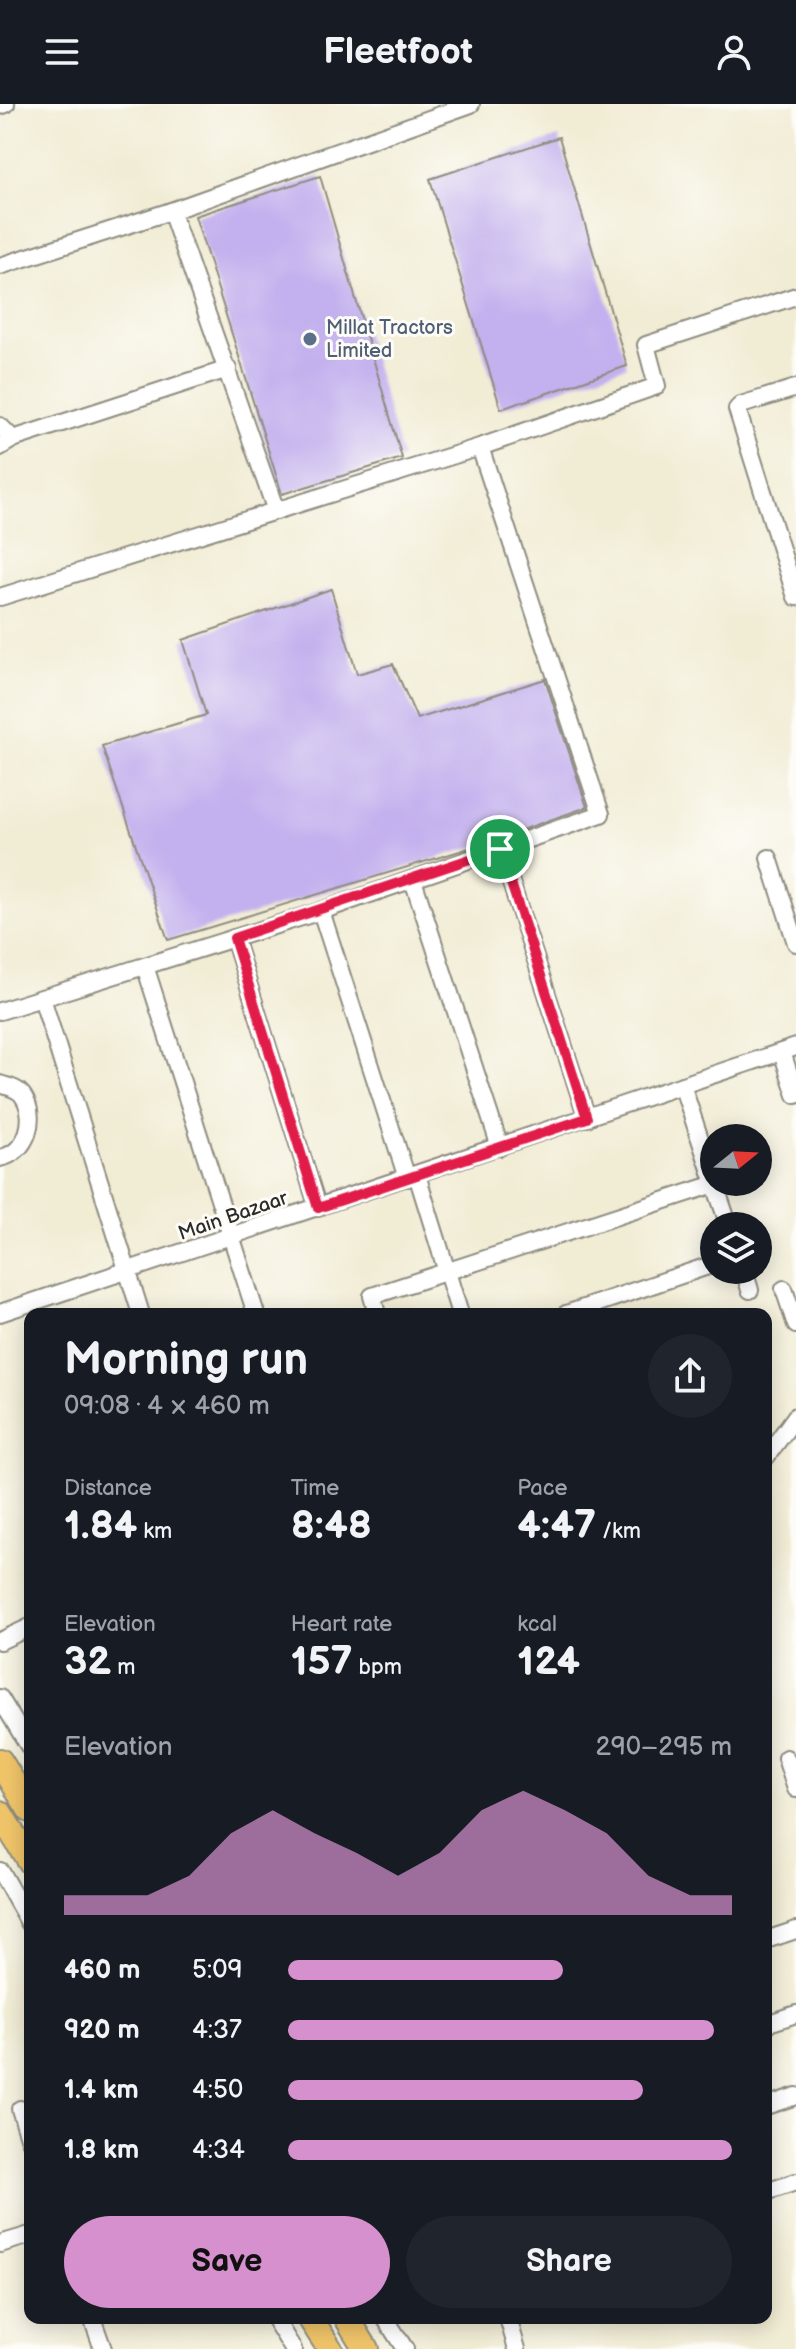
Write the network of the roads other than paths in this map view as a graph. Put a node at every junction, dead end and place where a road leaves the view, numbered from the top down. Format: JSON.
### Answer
{"nodes":[{"id":1,"x":6,"y":104,"type":"edge"},
{"id":2,"x":471,"y":104,"type":"edge"},
{"id":3,"x":0,"y":106,"type":"edge"},
{"id":4,"x":171,"y":211,"type":"junction"},
{"id":5,"x":0,"y":266,"type":"edge"},
{"id":6,"x":796,"y":296,"type":"edge"},
{"id":7,"x":228,"y":369,"type":"junction"},
{"id":8,"x":796,"y":388,"type":"edge"},
{"id":9,"x":0,"y":426,"type":"edge"},
{"id":10,"x":7,"y":443,"type":"edge"},
{"id":11,"x":480,"y":447,"type":"junction"},
{"id":12,"x":276,"y":511,"type":"junction"},
{"id":13,"x":0,"y":597,"type":"edge"},
{"id":14,"x":796,"y":597,"type":"edge"},
{"id":15,"x":500,"y":849,"type":"junction"},
{"id":16,"x":769,"y":858,"type":"dead end"},
{"id":17,"x":413,"y":880,"type":"junction"},
{"id":18,"x":321,"y":911,"type":"junction"},
{"id":19,"x":234,"y":938,"type":"junction"},
{"id":20,"x":796,"y":943,"type":"edge"},
{"id":21,"x":145,"y":966,"type":"junction"},
{"id":22,"x":42,"y":998,"type":"junction"},
{"id":23,"x":0,"y":1011,"type":"edge"},
{"id":24,"x":789,"y":1049,"type":"edge"},
{"id":25,"x":0,"y":1084,"type":"edge"},
{"id":26,"x":682,"y":1085,"type":"junction"},
{"id":27,"x":796,"y":1095,"type":"edge"},
{"id":28,"x":587,"y":1118,"type":"junction"},
{"id":29,"x":700,"y":1140,"type":"edge"},
{"id":30,"x":500,"y":1147,"type":"junction"},
{"id":31,"x":0,"y":1158,"type":"edge"},
{"id":32,"x":412,"y":1177,"type":"junction"},
{"id":33,"x":700,"y":1187,"type":"edge"},
{"id":34,"x":318,"y":1208,"type":"junction"},
{"id":35,"x":233,"y":1237,"type":"junction"},
{"id":36,"x":700,"y":1269,"type":"edge"},
{"id":37,"x":447,"y":1271,"type":"junction"},
{"id":38,"x":127,"y":1273,"type":"junction"},
{"id":39,"x":748,"y":1284,"type":"edge"},
{"id":40,"x":784,"y":1289,"type":"dead end"},
{"id":41,"x":750,"y":1290,"type":"dead end"},
{"id":42,"x":36,"y":1308,"type":"edge"},
{"id":43,"x":139,"y":1308,"type":"edge"},
{"id":44,"x":254,"y":1308,"type":"edge"},
{"id":45,"x":375,"y":1308,"type":"edge"},
{"id":46,"x":458,"y":1308,"type":"edge"},
{"id":47,"x":584,"y":1308,"type":"edge"},
{"id":48,"x":24,"y":1310,"type":"edge"},
{"id":49,"x":0,"y":1313,"type":"edge"},
{"id":50,"x":796,"y":1325,"type":"edge"},
{"id":51,"x":796,"y":1416,"type":"edge"},
{"id":52,"x":772,"y":1449,"type":"edge"},
{"id":53,"x":24,"y":1630,"type":"edge"},
{"id":54,"x":0,"y":1641,"type":"edge"},
{"id":55,"x":0,"y":1698,"type":"edge"},
{"id":56,"x":24,"y":1738,"type":"edge"},
{"id":57,"x":786,"y":1758,"type":"dead end"},
{"id":58,"x":0,"y":1761,"type":"edge"},
{"id":59,"x":796,"y":1789,"type":"edge"},
{"id":60,"x":24,"y":1800,"type":"edge"},
{"id":61,"x":0,"y":1813,"type":"edge"},
{"id":62,"x":24,"y":1852,"type":"edge"},
{"id":63,"x":0,"y":1871,"type":"edge"},
{"id":64,"x":24,"y":1913,"type":"edge"},
{"id":65,"x":796,"y":1930,"type":"edge"},
{"id":66,"x":772,"y":1938,"type":"edge"},
{"id":67,"x":796,"y":2014,"type":"edge"},
{"id":68,"x":772,"y":2022,"type":"edge"},
{"id":69,"x":796,"y":2096,"type":"edge"},
{"id":70,"x":772,"y":2104,"type":"edge"},
{"id":71,"x":20,"y":2109,"type":"dead end"},
{"id":72,"x":24,"y":2121,"type":"edge"},
{"id":73,"x":796,"y":2182,"type":"edge"},
{"id":74,"x":772,"y":2190,"type":"edge"},
{"id":75,"x":24,"y":2237,"type":"edge"},
{"id":76,"x":0,"y":2244,"type":"edge"},
{"id":77,"x":94,"y":2324,"type":"edge"},
{"id":78,"x":278,"y":2324,"type":"edge"},
{"id":79,"x":313,"y":2324,"type":"edge"},
{"id":80,"x":351,"y":2324,"type":"edge"},
{"id":81,"x":389,"y":2324,"type":"edge"},
{"id":82,"x":510,"y":2324,"type":"edge"},
{"id":83,"x":325,"y":2346,"type":"edge"},
{"id":84,"x":103,"y":2349,"type":"edge"},
{"id":85,"x":293,"y":2349,"type":"edge"},
{"id":86,"x":366,"y":2349,"type":"edge"},
{"id":87,"x":405,"y":2349,"type":"edge"},
{"id":88,"x":517,"y":2349,"type":"edge"}],
"edges":[{"from":1,"to":3,"type":"street"},
{"from":2,"to":4,"type":"street"},
{"from":4,"to":5,"type":"street"},
{"from":4,"to":7,"type":"street"},
{"from":6,"to":11,"type":"street"},
{"from":7,"to":10,"type":"street"},
{"from":7,"to":12,"type":"street"},
{"from":8,"to":14,"type":"street"},
{"from":9,"to":10,"type":"street"},
{"from":11,"to":12,"type":"street"},
{"from":11,"to":15,"type":"street"},
{"from":12,"to":13,"type":"street"},
{"from":15,"to":17,"type":"street"},
{"from":15,"to":28,"type":"street"},
{"from":16,"to":20,"type":"street"},
{"from":17,"to":18,"type":"street"},
{"from":17,"to":30,"type":"street"},
{"from":18,"to":19,"type":"street"},
{"from":18,"to":32,"type":"street"},
{"from":19,"to":21,"type":"street"},
{"from":19,"to":34,"type":"street"},
{"from":21,"to":22,"type":"street"},
{"from":21,"to":35,"type":"street"},
{"from":22,"to":23,"type":"street"},
{"from":22,"to":38,"type":"street"},
{"from":24,"to":26,"type":"street","name":"Main Bazaar"},
{"from":24,"to":27,"type":"street"},
{"from":25,"to":31,"type":"street"},
{"from":26,"to":28,"type":"street","name":"Main Bazaar"},
{"from":26,"to":29,"type":"street"},
{"from":28,"to":30,"type":"street","name":"Main Bazaar"},
{"from":30,"to":32,"type":"street","name":"Main Bazaar"},
{"from":32,"to":34,"type":"street","name":"Main Bazaar"},
{"from":32,"to":37,"type":"street"},
{"from":33,"to":37,"type":"street"},
{"from":34,"to":35,"type":"street","name":"Main Bazaar"},
{"from":35,"to":38,"type":"street","name":"Main Bazaar"},
{"from":35,"to":44,"type":"street"},
{"from":36,"to":47,"type":"street"},
{"from":37,"to":45,"type":"street"},
{"from":37,"to":46,"type":"street"},
{"from":38,"to":42,"type":"street","name":"Main Bazaar"},
{"from":38,"to":43,"type":"street"},
{"from":39,"to":41,"type":"street"},
{"from":40,"to":50,"type":"street"},
{"from":48,"to":49,"type":"street","name":"Main Bazaar"},
{"from":51,"to":52,"type":"street"},
{"from":53,"to":54,"type":"street"},
{"from":55,"to":56,"type":"street"},
{"from":57,"to":59,"type":"street"},
{"from":58,"to":60,"type":"highway"},
{"from":61,"to":62,"type":"highway"},
{"from":63,"to":64,"type":"street"},
{"from":65,"to":66,"type":"street"},
{"from":67,"to":68,"type":"street"},
{"from":69,"to":70,"type":"street"},
{"from":71,"to":72,"type":"street"},
{"from":73,"to":74,"type":"street"},
{"from":75,"to":76,"type":"street"},
{"from":77,"to":84,"type":"street"},
{"from":78,"to":85,"type":"street"},
{"from":79,"to":83,"type":"highway"},
{"from":80,"to":86,"type":"highway"},
{"from":81,"to":87,"type":"street"},
{"from":82,"to":88,"type":"street"}]}
